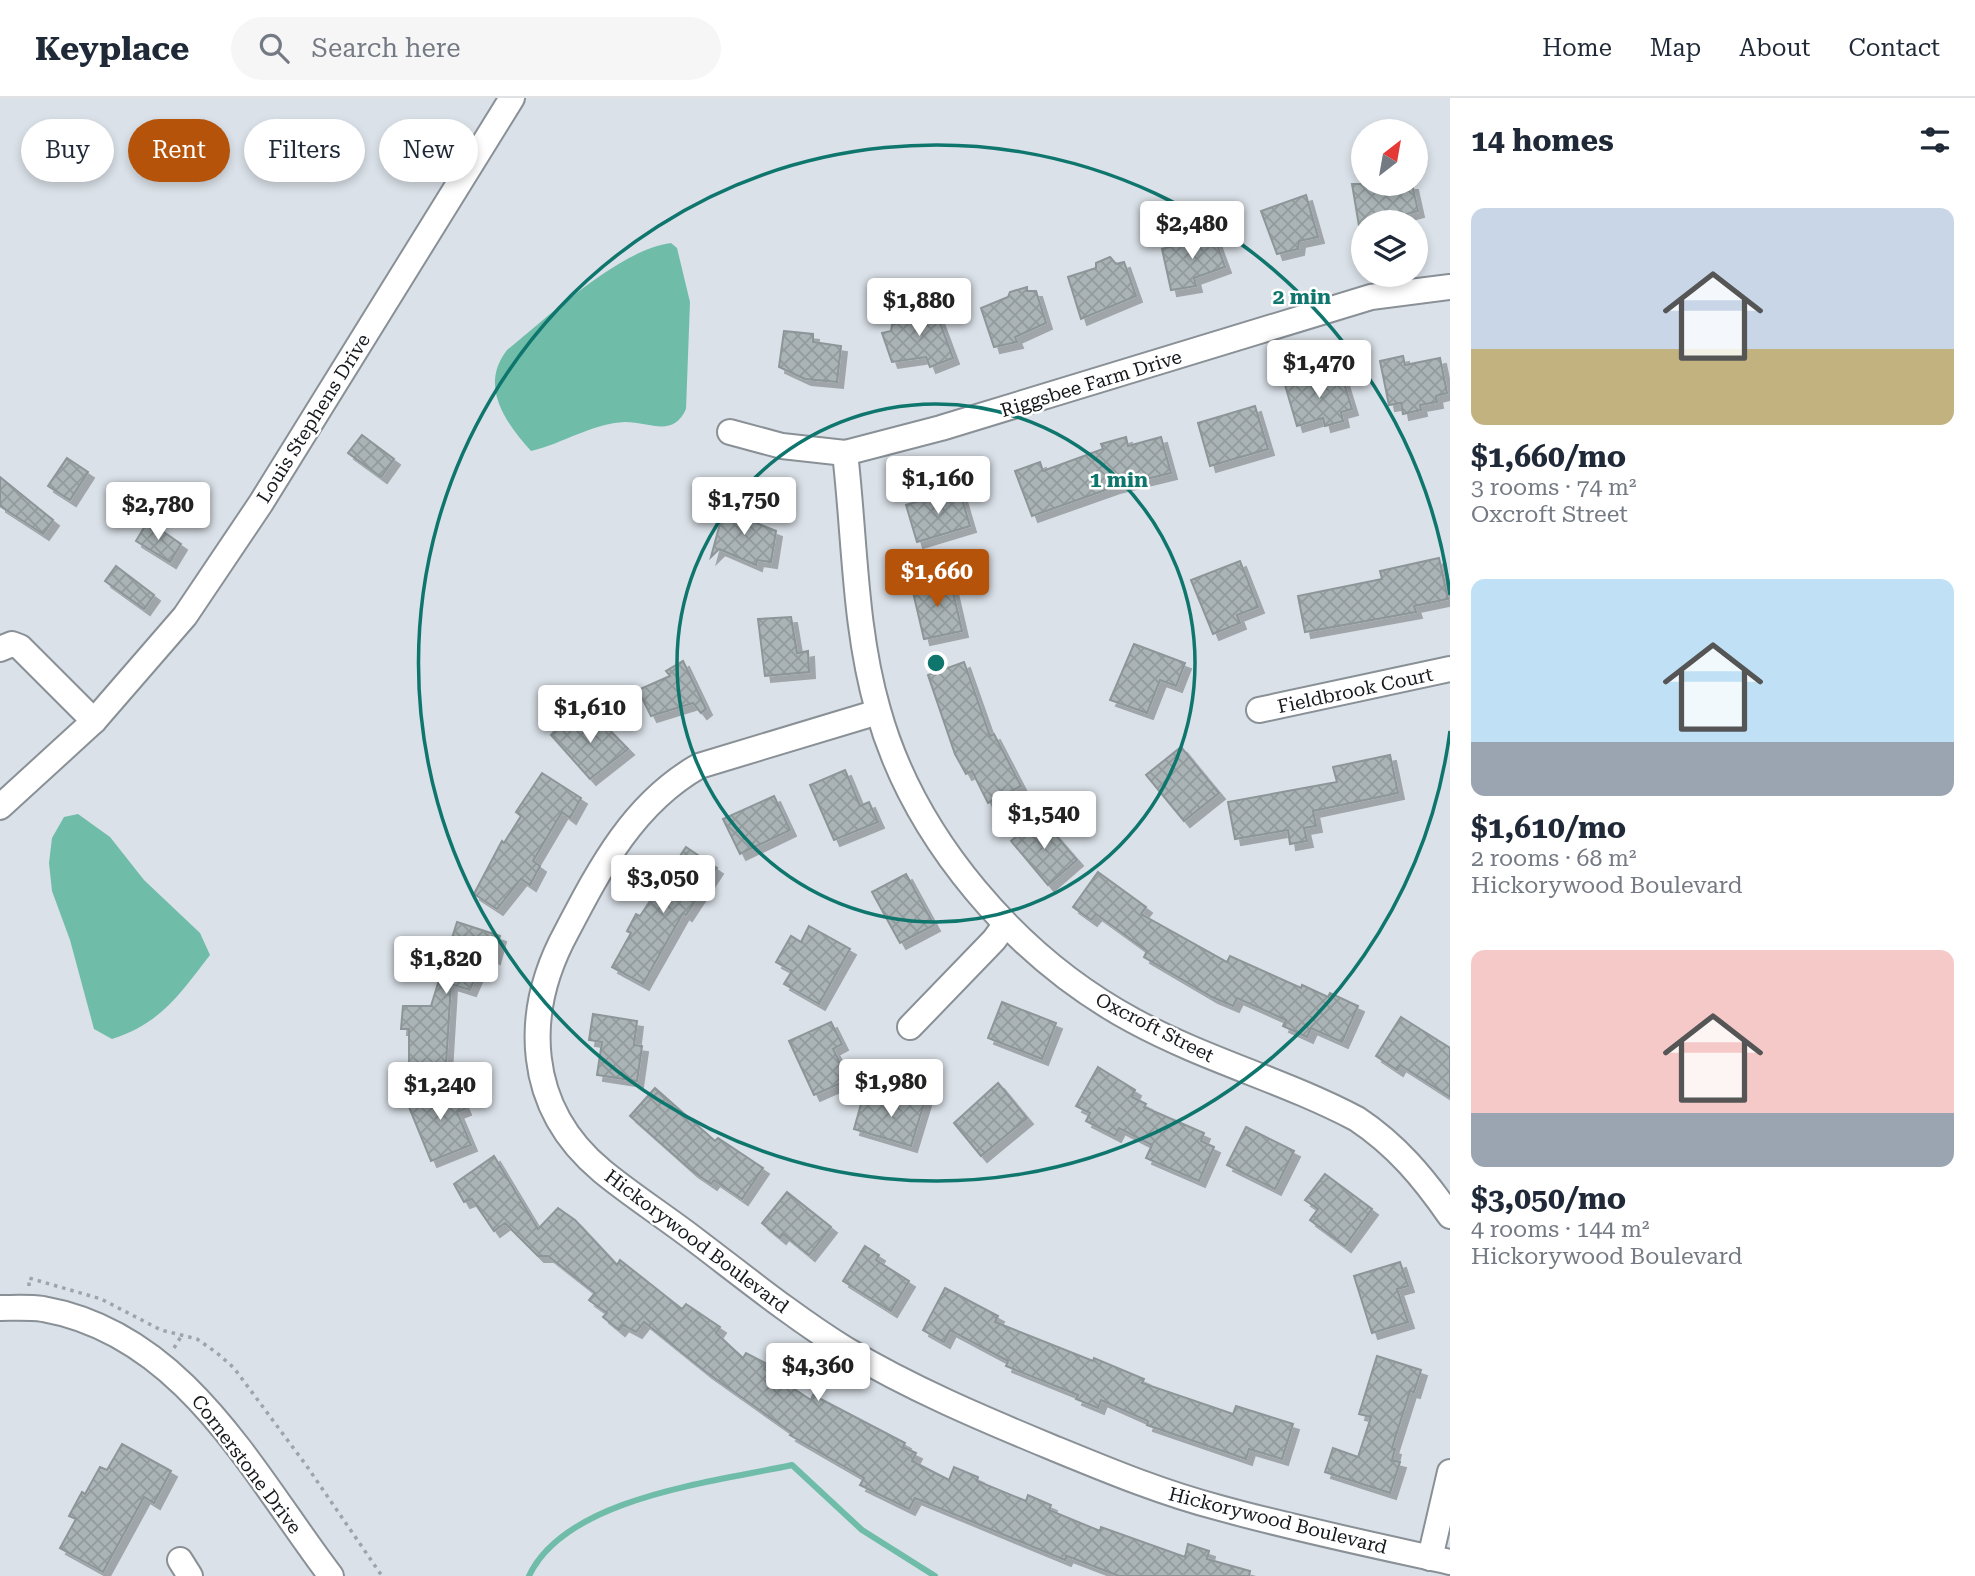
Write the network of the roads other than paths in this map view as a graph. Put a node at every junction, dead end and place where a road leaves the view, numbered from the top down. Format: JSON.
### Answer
{"nodes":[{"id":1,"x":512,"y":98,"type":"edge"},
{"id":2,"x":1450,"y":288,"type":"edge"},
{"id":3,"x":730,"y":432,"type":"dead end"},
{"id":4,"x":845,"y":453,"type":"junction"},
{"id":5,"x":0,"y":649,"type":"edge"},
{"id":6,"x":1450,"y":669,"type":"edge"},
{"id":7,"x":1259,"y":710,"type":"dead end"},
{"id":8,"x":878,"y":712,"type":"junction"},
{"id":9,"x":94,"y":721,"type":"junction"},
{"id":10,"x":0,"y":807,"type":"edge"},
{"id":11,"x":1005,"y":925,"type":"junction"},
{"id":12,"x":910,"y":1027,"type":"dead end"},
{"id":13,"x":1450,"y":1216,"type":"edge"},
{"id":14,"x":0,"y":1308,"type":"edge"},
{"id":15,"x":1450,"y":1472,"type":"edge"},
{"id":16,"x":1440,"y":1560,"type":"edge"},
{"id":17,"x":331,"y":1576,"type":"edge"}],
"edges":[{"from":1,"to":9,"type":"street","name":"Louis Stephens Drive"},
{"from":2,"to":4,"type":"street","name":"Riggsbee Farm Drive"},
{"from":3,"to":4,"type":"street","name":"Riggsbee Farm Drive"},
{"from":4,"to":8,"type":"street","name":"Oxcroft Street"},
{"from":5,"to":9,"type":"street"},
{"from":6,"to":7,"type":"street","name":"Fieldbrook Court"},
{"from":8,"to":11,"type":"street","name":"Oxcroft Street"},
{"from":8,"to":16,"type":"street","name":"Hickorywood Boulevard"},
{"from":9,"to":10,"type":"street","name":"Louis Stephens Drive"},
{"from":11,"to":12,"type":"street"},
{"from":11,"to":13,"type":"street","name":"Oxcroft Street"},
{"from":14,"to":17,"type":"street","name":"Cornerstone Drive"},
{"from":15,"to":16,"type":"street"}]}
